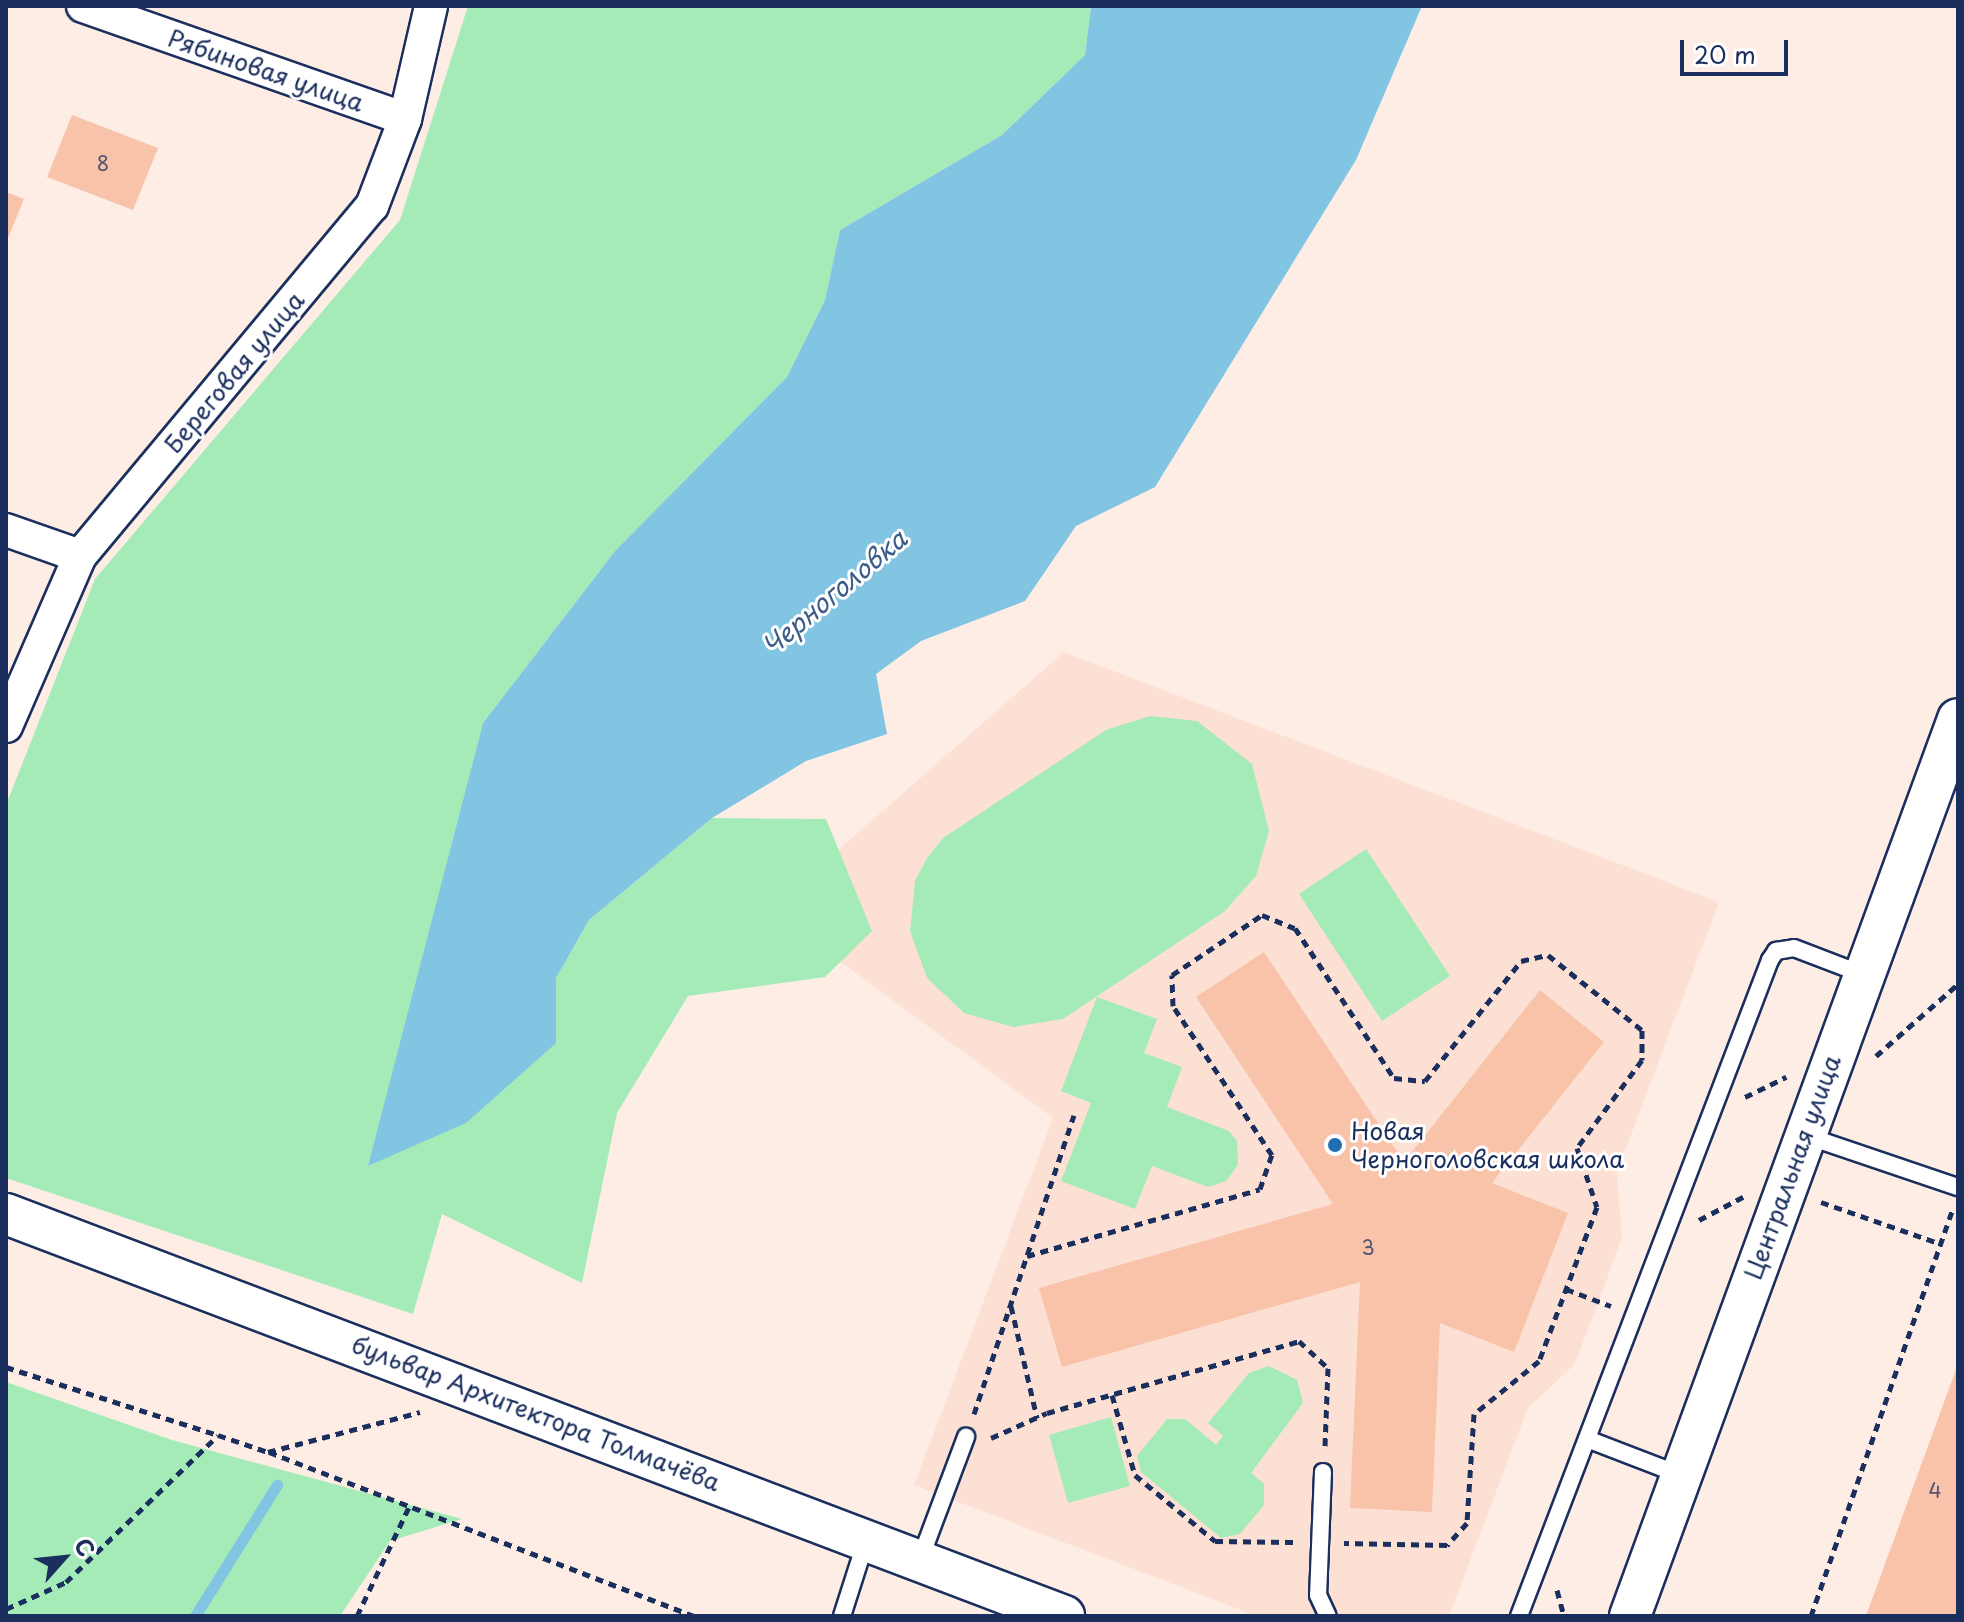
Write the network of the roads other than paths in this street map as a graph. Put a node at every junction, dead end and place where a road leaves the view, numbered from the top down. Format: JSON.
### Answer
{"nodes":[{"id":1,"x":83,"y":6,"type":"edge"},
{"id":2,"x":431,"y":6,"type":"edge"},
{"id":3,"x":405,"y":119,"type":"junction"},
{"id":4,"x":6,"y":530,"type":"edge"},
{"id":5,"x":80,"y":556,"type":"junction"},
{"id":6,"x":1958,"y":719,"type":"edge"},
{"id":7,"x":6,"y":726,"type":"edge"},
{"id":8,"x":1862,"y":974,"type":"junction"},
{"id":9,"x":1804,"y":1135,"type":"junction"},
{"id":10,"x":1958,"y":1187,"type":"edge"},
{"id":11,"x":6,"y":1214,"type":"edge"},
{"id":12,"x":1587,"y":1439,"type":"junction"},
{"id":13,"x":964,"y":1445,"type":"road end"},
{"id":14,"x":1323,"y":1472,"type":"road end"},
{"id":15,"x":1681,"y":1475,"type":"junction"},
{"id":16,"x":866,"y":1541,"type":"junction"},
{"id":17,"x":919,"y":1562,"type":"junction"},
{"id":18,"x":842,"y":1616,"type":"edge"},
{"id":19,"x":1064,"y":1616,"type":"edge"},
{"id":20,"x":1328,"y":1616,"type":"edge"},
{"id":21,"x":1519,"y":1616,"type":"edge"},
{"id":22,"x":1630,"y":1616,"type":"edge"}],
"edges":[{"from":1,"to":3,"type":"street","name":"Рябиновая улица"},
{"from":2,"to":3,"type":"street","name":"Береговая улица"},
{"from":3,"to":5,"type":"street","name":"Береговая улица"},
{"from":4,"to":5,"type":"street"},
{"from":5,"to":7,"type":"street","name":"Береговая улица"},
{"from":6,"to":8,"type":"street","name":"Центральная улица"},
{"from":8,"to":9,"type":"street","name":"Центральная улица"},
{"from":8,"to":12,"type":"lane"},
{"from":9,"to":10,"type":"lane"},
{"from":9,"to":15,"type":"street","name":"Центральная улица"},
{"from":11,"to":16,"type":"street","name":"бульвар Архитектора Толмачёва"},
{"from":12,"to":15,"type":"lane"},
{"from":12,"to":21,"type":"lane"},
{"from":13,"to":17,"type":"lane"},
{"from":14,"to":20,"type":"lane"},
{"from":15,"to":22,"type":"street","name":"Центральная улица"},
{"from":16,"to":17,"type":"street","name":"бульвар Архитектора Толмачёва"},
{"from":16,"to":18,"type":"lane"},
{"from":17,"to":19,"type":"street","name":"бульвар Архитектора Толмачёва"}]}
